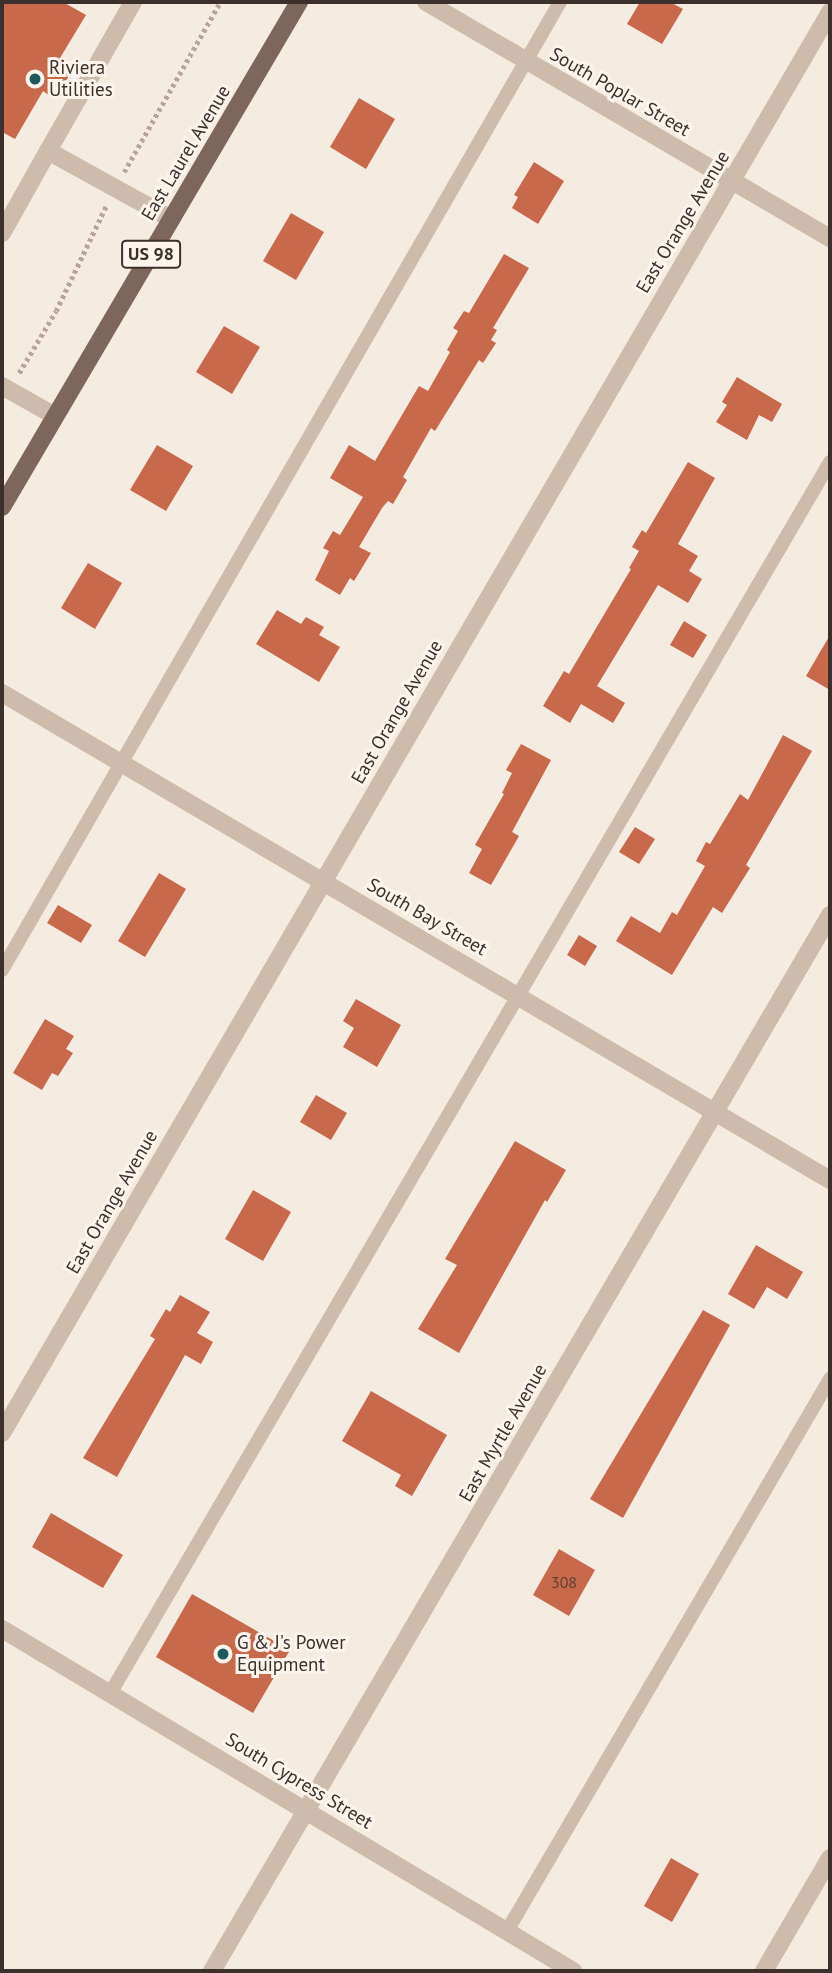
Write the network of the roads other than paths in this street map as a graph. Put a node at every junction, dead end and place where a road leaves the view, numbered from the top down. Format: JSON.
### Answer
{"nodes":[{"id":1,"x":133,"y":2,"type":"edge"},
{"id":2,"x":299,"y":2,"type":"edge"},
{"id":3,"x":426,"y":2,"type":"edge"},
{"id":4,"x":560,"y":2,"type":"edge"},
{"id":5,"x":830,"y":12,"type":"edge"},
{"id":6,"x":525,"y":62,"type":"junction"},
{"id":7,"x":48,"y":151,"type":"junction"},
{"id":8,"x":732,"y":180,"type":"junction"},
{"id":9,"x":171,"y":219,"type":"junction"},
{"id":10,"x":2,"y":233,"type":"edge"},
{"id":11,"x":830,"y":238,"type":"edge"},
{"id":12,"x":2,"y":386,"type":"edge"},
{"id":13,"x":55,"y":416,"type":"junction"},
{"id":14,"x":830,"y":462,"type":"edge"},
{"id":15,"x":2,"y":507,"type":"edge"},
{"id":16,"x":2,"y":693,"type":"edge"},
{"id":17,"x":122,"y":762,"type":"junction"},
{"id":18,"x":324,"y":881,"type":"junction"},
{"id":19,"x":830,"y":915,"type":"edge"},
{"id":20,"x":2,"y":970,"type":"edge"},
{"id":21,"x":519,"y":995,"type":"junction"},
{"id":22,"x":715,"y":1112,"type":"junction"},
{"id":23,"x":830,"y":1180,"type":"edge"},
{"id":24,"x":830,"y":1380,"type":"edge"},
{"id":25,"x":2,"y":1433,"type":"edge"},
{"id":26,"x":2,"y":1629,"type":"edge"},
{"id":27,"x":111,"y":1692,"type":"junction"},
{"id":28,"x":307,"y":1809,"type":"junction"},
{"id":29,"x":830,"y":1858,"type":"edge"},
{"id":30,"x":507,"y":1931,"type":"junction"},
{"id":31,"x":212,"y":1971,"type":"edge"},
{"id":32,"x":573,"y":1971,"type":"edge"},
{"id":33,"x":764,"y":1971,"type":"edge"}],
"edges":[{"from":1,"to":7,"type":"street"},
{"from":2,"to":9,"type":"main road","name":"East Laurel Avenue","number":"US 98"},
{"from":3,"to":6,"type":"street","name":"South Poplar Street"},
{"from":4,"to":6,"type":"lane"},
{"from":5,"to":8,"type":"street","name":"East Orange Avenue"},
{"from":6,"to":8,"type":"street","name":"South Poplar Street"},
{"from":6,"to":17,"type":"lane"},
{"from":7,"to":9,"type":"street"},
{"from":7,"to":10,"type":"street"},
{"from":8,"to":11,"type":"street","name":"South Poplar Street"},
{"from":8,"to":18,"type":"street","name":"East Orange Avenue"},
{"from":9,"to":13,"type":"main road","name":"East Laurel Avenue","number":"US 98"},
{"from":12,"to":13,"type":"street"},
{"from":13,"to":15,"type":"main road","name":"East Laurel Avenue","number":"US 98"},
{"from":14,"to":21,"type":"lane"},
{"from":16,"to":17,"type":"street","name":"South Bay Street"},
{"from":17,"to":18,"type":"street","name":"South Bay Street"},
{"from":17,"to":20,"type":"lane"},
{"from":18,"to":21,"type":"street","name":"South Bay Street"},
{"from":18,"to":25,"type":"street","name":"East Orange Avenue"},
{"from":19,"to":22,"type":"street","name":"East Myrtle Avenue"},
{"from":21,"to":22,"type":"street","name":"South Bay Street"},
{"from":21,"to":27,"type":"lane"},
{"from":22,"to":23,"type":"street","name":"South Bay Street"},
{"from":22,"to":28,"type":"street","name":"East Myrtle Avenue"},
{"from":24,"to":30,"type":"lane"},
{"from":26,"to":27,"type":"street","name":"South Cypress Street"},
{"from":27,"to":28,"type":"street","name":"South Cypress Street"},
{"from":28,"to":30,"type":"street","name":"South Cypress Street"},
{"from":28,"to":31,"type":"street","name":"East Myrtle Avenue"},
{"from":29,"to":33,"type":"street"},
{"from":30,"to":32,"type":"street","name":"South Cypress Street"}]}
